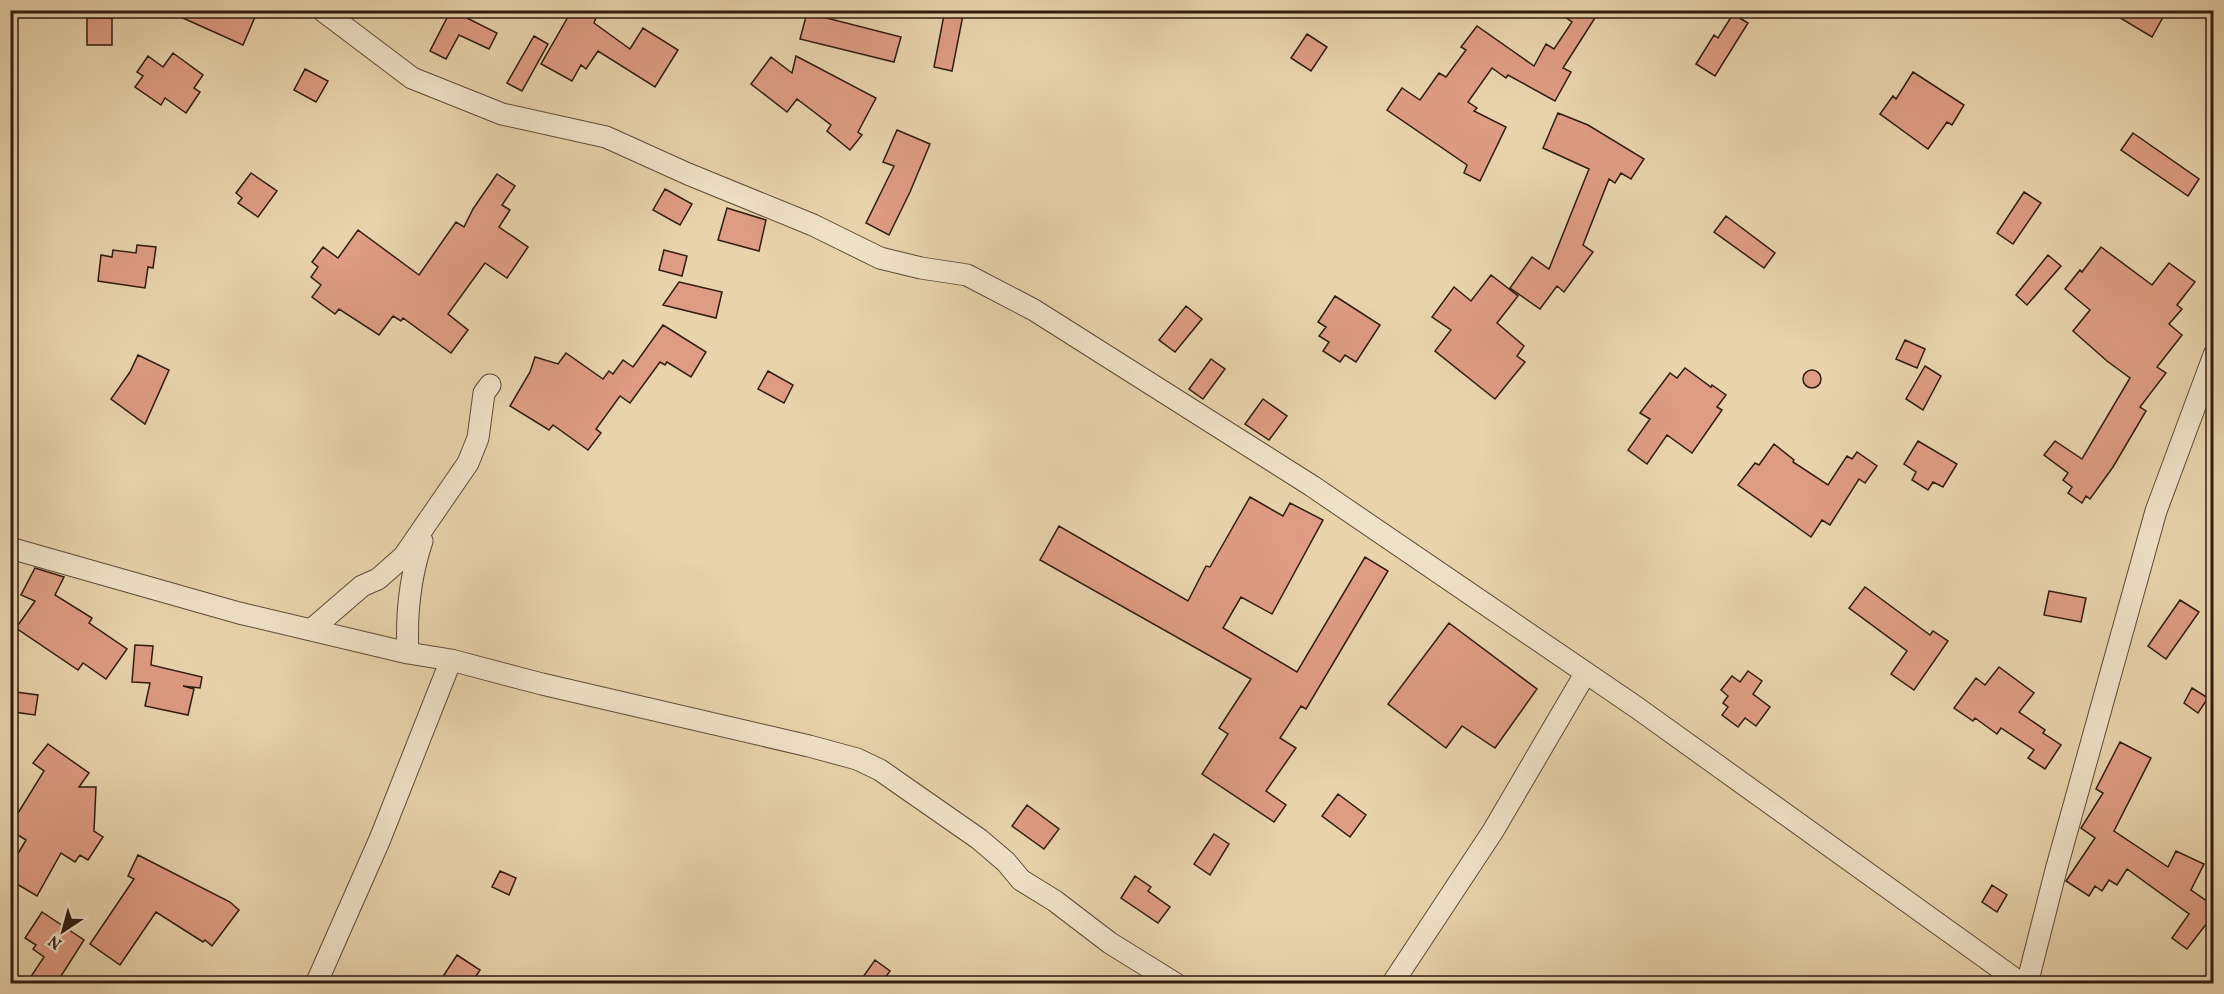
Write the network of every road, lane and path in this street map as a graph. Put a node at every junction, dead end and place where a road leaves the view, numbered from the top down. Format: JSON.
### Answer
{"nodes":[{"id":1,"x":322,"y":10,"type":"edge"},
{"id":2,"x":2214,"y":355,"type":"edge"},
{"id":3,"x":490,"y":385,"type":"dead end"},
{"id":4,"x":432,"y":514,"type":"junction"},
{"id":5,"x":10,"y":548,"type":"edge"},
{"id":6,"x":311,"y":630,"type":"junction"},
{"id":7,"x":408,"y":653,"type":"junction"},
{"id":8,"x":451,"y":660,"type":"junction"},
{"id":9,"x":1585,"y":674,"type":"junction"},
{"id":10,"x":316,"y":984,"type":"edge"},
{"id":11,"x":1176,"y":984,"type":"edge"},
{"id":12,"x":1392,"y":984,"type":"edge"},
{"id":13,"x":2022,"y":984,"type":"edge"},
{"id":14,"x":2027,"y":984,"type":"edge"}],
"edges":[{"from":1,"to":9,"type":"street"},
{"from":2,"to":14,"type":"street"},
{"from":3,"to":4,"type":"street"},
{"from":4,"to":6,"type":"street"},
{"from":4,"to":7,"type":"street"},
{"from":5,"to":6,"type":"street"},
{"from":6,"to":7,"type":"street"},
{"from":7,"to":8,"type":"street"},
{"from":8,"to":10,"type":"street"},
{"from":8,"to":11,"type":"street"},
{"from":9,"to":12,"type":"street"},
{"from":9,"to":13,"type":"street"}]}
